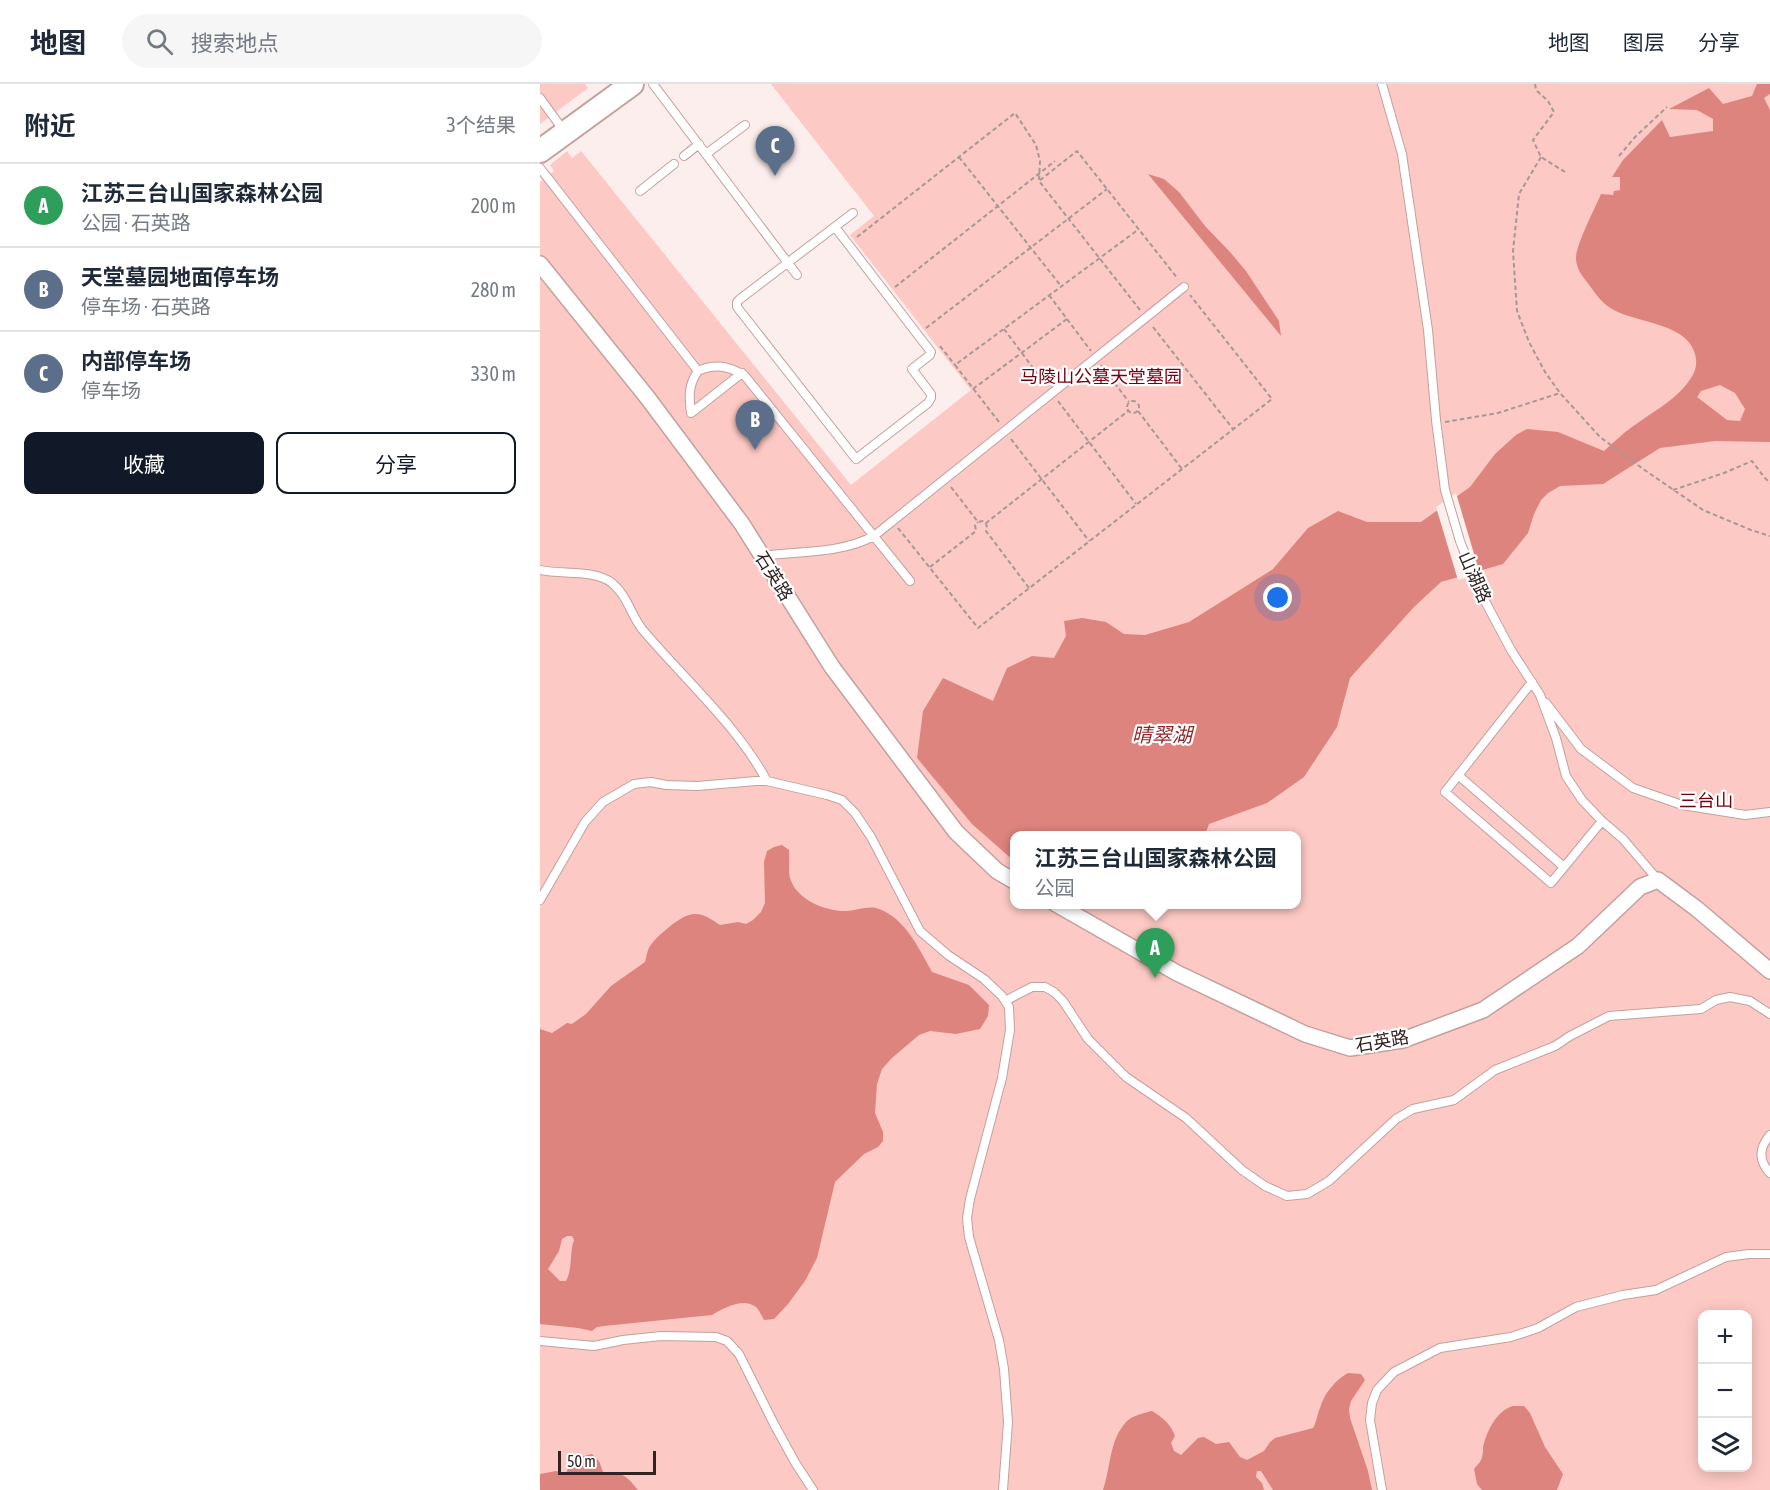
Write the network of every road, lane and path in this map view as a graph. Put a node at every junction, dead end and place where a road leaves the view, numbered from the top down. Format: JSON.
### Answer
{"nodes":[{"id":1,"x":616,"y":84,"type":"edge"},
{"id":2,"x":632,"y":84,"type":"edge"},
{"id":3,"x":653,"y":84,"type":"edge"},
{"id":4,"x":1382,"y":84,"type":"edge"},
{"id":5,"x":1535,"y":84,"type":"edge"},
{"id":6,"x":540,"y":98,"type":"edge"},
{"id":7,"x":1667,"y":107,"type":"dead end"},
{"id":8,"x":745,"y":125,"type":"dead end"},
{"id":9,"x":562,"y":129,"type":"junction"},
{"id":10,"x":540,"y":138,"type":"edge"},
{"id":11,"x":699,"y":144,"type":"junction"},
{"id":12,"x":540,"y":151,"type":"edge"},
{"id":13,"x":706,"y":154,"type":"junction"},
{"id":14,"x":684,"y":156,"type":"dead end"},
{"id":15,"x":1618,"y":156,"type":"dead end"},
{"id":16,"x":959,"y":157,"type":"junction"},
{"id":17,"x":1541,"y":157,"type":"junction"},
{"id":18,"x":1054,"y":161,"type":"dead end"},
{"id":19,"x":674,"y":164,"type":"dead end"},
{"id":20,"x":540,"y":168,"type":"edge"},
{"id":21,"x":1565,"y":172,"type":"dead end"},
{"id":22,"x":1039,"y":174,"type":"junction"},
{"id":23,"x":1039,"y":181,"type":"junction"},
{"id":24,"x":1107,"y":189,"type":"junction"},
{"id":25,"x":640,"y":191,"type":"dead end"},
{"id":26,"x":997,"y":206,"type":"junction"},
{"id":27,"x":853,"y":213,"type":"dead end"},
{"id":28,"x":1068,"y":218,"type":"junction"},
{"id":29,"x":835,"y":227,"type":"junction"},
{"id":30,"x":1139,"y":229,"type":"junction"},
{"id":31,"x":857,"y":237,"type":"dead end"},
{"id":32,"x":1030,"y":248,"type":"junction"},
{"id":33,"x":1099,"y":258,"type":"junction"},
{"id":34,"x":788,"y":262,"type":"junction"},
{"id":35,"x":540,"y":264,"type":"edge"},
{"id":36,"x":797,"y":275,"type":"dead end"},
{"id":37,"x":1062,"y":286,"type":"junction"},
{"id":38,"x":895,"y":287,"type":"dead end"},
{"id":39,"x":1185,"y":287,"type":"junction"},
{"id":40,"x":1146,"y":318,"type":"junction"},
{"id":41,"x":1067,"y":319,"type":"dead end"},
{"id":42,"x":926,"y":328,"type":"dead end"},
{"id":43,"x":1004,"y":329,"type":"junction"},
{"id":44,"x":941,"y":346,"type":"dead end"},
{"id":45,"x":1022,"y":353,"type":"junction"},
{"id":46,"x":955,"y":365,"type":"junction"},
{"id":47,"x":698,"y":371,"type":"junction"},
{"id":48,"x":742,"y":373,"type":"junction"},
{"id":49,"x":973,"y":389,"type":"junction"},
{"id":50,"x":1052,"y":393,"type":"junction"},
{"id":51,"x":1560,"y":393,"type":"junction"},
{"id":52,"x":1128,"y":411,"type":"junction"},
{"id":53,"x":1138,"y":411,"type":"junction"},
{"id":54,"x":1436,"y":423,"type":"junction"},
{"id":55,"x":1233,"y":429,"type":"junction"},
{"id":56,"x":1005,"y":430,"type":"junction"},
{"id":57,"x":1089,"y":442,"type":"junction"},
{"id":58,"x":1182,"y":469,"type":"junction"},
{"id":59,"x":1042,"y":478,"type":"junction"},
{"id":60,"x":945,"y":479,"type":"junction"},
{"id":61,"x":1770,"y":483,"type":"edge"},
{"id":62,"x":1673,"y":490,"type":"junction"},
{"id":63,"x":1136,"y":505,"type":"junction"},
{"id":64,"x":892,"y":521,"type":"junction"},
{"id":65,"x":978,"y":522,"type":"junction"},
{"id":66,"x":986,"y":523,"type":"junction"},
{"id":67,"x":981,"y":532,"type":"junction"},
{"id":68,"x":874,"y":536,"type":"junction"},
{"id":69,"x":1770,"y":536,"type":"edge"},
{"id":70,"x":1089,"y":541,"type":"junction"},
{"id":71,"x":762,"y":556,"type":"junction"},
{"id":72,"x":930,"y":568,"type":"junction"},
{"id":73,"x":540,"y":570,"type":"edge"},
{"id":74,"x":910,"y":581,"type":"dead end"},
{"id":75,"x":1029,"y":588,"type":"junction"},
{"id":76,"x":1532,"y":682,"type":"junction"},
{"id":77,"x":1540,"y":695,"type":"junction"},
{"id":78,"x":1458,"y":775,"type":"junction"},
{"id":79,"x":767,"y":782,"type":"junction"},
{"id":80,"x":1770,"y":812,"type":"edge"},
{"id":81,"x":1602,"y":821,"type":"junction"},
{"id":82,"x":1564,"y":867,"type":"junction"},
{"id":83,"x":1010,"y":879,"type":"edge"},
{"id":84,"x":1658,"y":880,"type":"junction"},
{"id":85,"x":540,"y":900,"type":"edge"},
{"id":86,"x":1065,"y":909,"type":"edge"},
{"id":87,"x":1770,"y":971,"type":"edge"},
{"id":88,"x":1005,"y":1001,"type":"junction"},
{"id":89,"x":1770,"y":1014,"type":"edge"},
{"id":90,"x":1770,"y":1135,"type":"edge"},
{"id":91,"x":1770,"y":1173,"type":"edge"},
{"id":92,"x":1770,"y":1254,"type":"edge"},
{"id":93,"x":540,"y":1341,"type":"edge"},
{"id":94,"x":813,"y":1490,"type":"edge"},
{"id":95,"x":1003,"y":1490,"type":"edge"},
{"id":96,"x":1382,"y":1490,"type":"edge"}],
"edges":[{"from":1,"to":9,"type":"main road"},
{"from":2,"to":9,"type":"main road"},
{"from":3,"to":11,"type":"lane"},
{"from":4,"to":54,"type":"lane","name":"山湖路"},
{"from":5,"to":17,"type":"path"},
{"from":6,"to":9,"type":"lane"},
{"from":7,"to":15,"type":"path"},
{"from":8,"to":13,"type":"lane"},
{"from":9,"to":10,"type":"main road"},
{"from":9,"to":12,"type":"main road"},
{"from":11,"to":13,"type":"lane"},
{"from":11,"to":14,"type":"lane"},
{"from":13,"to":34,"type":"lane"},
{"from":16,"to":22,"type":"path"},
{"from":16,"to":26,"type":"path"},
{"from":16,"to":31,"type":"path"},
{"from":17,"to":21,"type":"path"},
{"from":17,"to":51,"type":"path"},
{"from":18,"to":22,"type":"path"},
{"from":19,"to":25,"type":"lane"},
{"from":20,"to":47,"type":"lane"},
{"from":22,"to":23,"type":"path"},
{"from":22,"to":26,"type":"path"},
{"from":23,"to":24,"type":"path"},
{"from":23,"to":28,"type":"path"},
{"from":24,"to":28,"type":"path"},
{"from":24,"to":30,"type":"path"},
{"from":26,"to":32,"type":"path"},
{"from":26,"to":38,"type":"path"},
{"from":27,"to":29,"type":"lane"},
{"from":28,"to":32,"type":"path"},
{"from":28,"to":33,"type":"path"},
{"from":29,"to":34,"type":"lane"},
{"from":29,"to":34,"type":"lane"},
{"from":30,"to":33,"type":"path"},
{"from":30,"to":39,"type":"path"},
{"from":32,"to":37,"type":"path"},
{"from":32,"to":42,"type":"path"},
{"from":33,"to":37,"type":"path"},
{"from":33,"to":40,"type":"path"},
{"from":34,"to":36,"type":"lane"},
{"from":35,"to":71,"type":"street","name":"石英路"},
{"from":37,"to":43,"type":"path"},
{"from":39,"to":40,"type":"lane"},
{"from":39,"to":55,"type":"path"},
{"from":40,"to":50,"type":"lane"},
{"from":40,"to":55,"type":"path"},
{"from":41,"to":45,"type":"path"},
{"from":43,"to":45,"type":"path"},
{"from":43,"to":46,"type":"path"},
{"from":44,"to":46,"type":"path"},
{"from":45,"to":49,"type":"path"},
{"from":45,"to":50,"type":"path"},
{"from":46,"to":49,"type":"path"},
{"from":47,"to":48,"type":"lane"},
{"from":47,"to":48,"type":"lane"},
{"from":48,"to":68,"type":"lane"},
{"from":49,"to":56,"type":"path"},
{"from":50,"to":56,"type":"lane"},
{"from":50,"to":57,"type":"path"},
{"from":51,"to":54,"type":"path"},
{"from":51,"to":62,"type":"path"},
{"from":52,"to":53,"type":"path"},
{"from":52,"to":53,"type":"path"},
{"from":52,"to":57,"type":"path"},
{"from":53,"to":58,"type":"path"},
{"from":54,"to":76,"type":"lane","name":"山湖路"},
{"from":55,"to":58,"type":"path"},
{"from":56,"to":59,"type":"path"},
{"from":56,"to":60,"type":"lane"},
{"from":57,"to":59,"type":"path"},
{"from":57,"to":63,"type":"path"},
{"from":58,"to":63,"type":"path"},
{"from":59,"to":66,"type":"path"},
{"from":59,"to":70,"type":"path"},
{"from":60,"to":64,"type":"lane"},
{"from":60,"to":65,"type":"path"},
{"from":61,"to":62,"type":"path"},
{"from":62,"to":69,"type":"path"},
{"from":63,"to":70,"type":"path"},
{"from":64,"to":68,"type":"lane"},
{"from":64,"to":72,"type":"path"},
{"from":65,"to":66,"type":"path"},
{"from":65,"to":67,"type":"path"},
{"from":66,"to":67,"type":"path"},
{"from":67,"to":72,"type":"path"},
{"from":67,"to":75,"type":"path"},
{"from":68,"to":71,"type":"lane"},
{"from":68,"to":74,"type":"lane"},
{"from":70,"to":75,"type":"path"},
{"from":71,"to":83,"type":"street","name":"石英路"},
{"from":72,"to":75,"type":"path"},
{"from":73,"to":79,"type":"lane"},
{"from":76,"to":77,"type":"lane","name":"山湖路"},
{"from":76,"to":78,"type":"lane"},
{"from":77,"to":80,"type":"lane"},
{"from":77,"to":81,"type":"lane","name":"山湖路"},
{"from":78,"to":82,"type":"lane"},
{"from":78,"to":82,"type":"lane"},
{"from":79,"to":85,"type":"lane"},
{"from":79,"to":88,"type":"lane"},
{"from":81,"to":82,"type":"lane"},
{"from":81,"to":84,"type":"lane","name":"山湖路"},
{"from":84,"to":86,"type":"street","name":"石英路"},
{"from":84,"to":87,"type":"street","name":"山湖路"},
{"from":88,"to":89,"type":"lane"},
{"from":88,"to":95,"type":"lane"},
{"from":90,"to":91,"type":"lane"},
{"from":92,"to":96,"type":"lane"},
{"from":93,"to":94,"type":"lane"}]}
